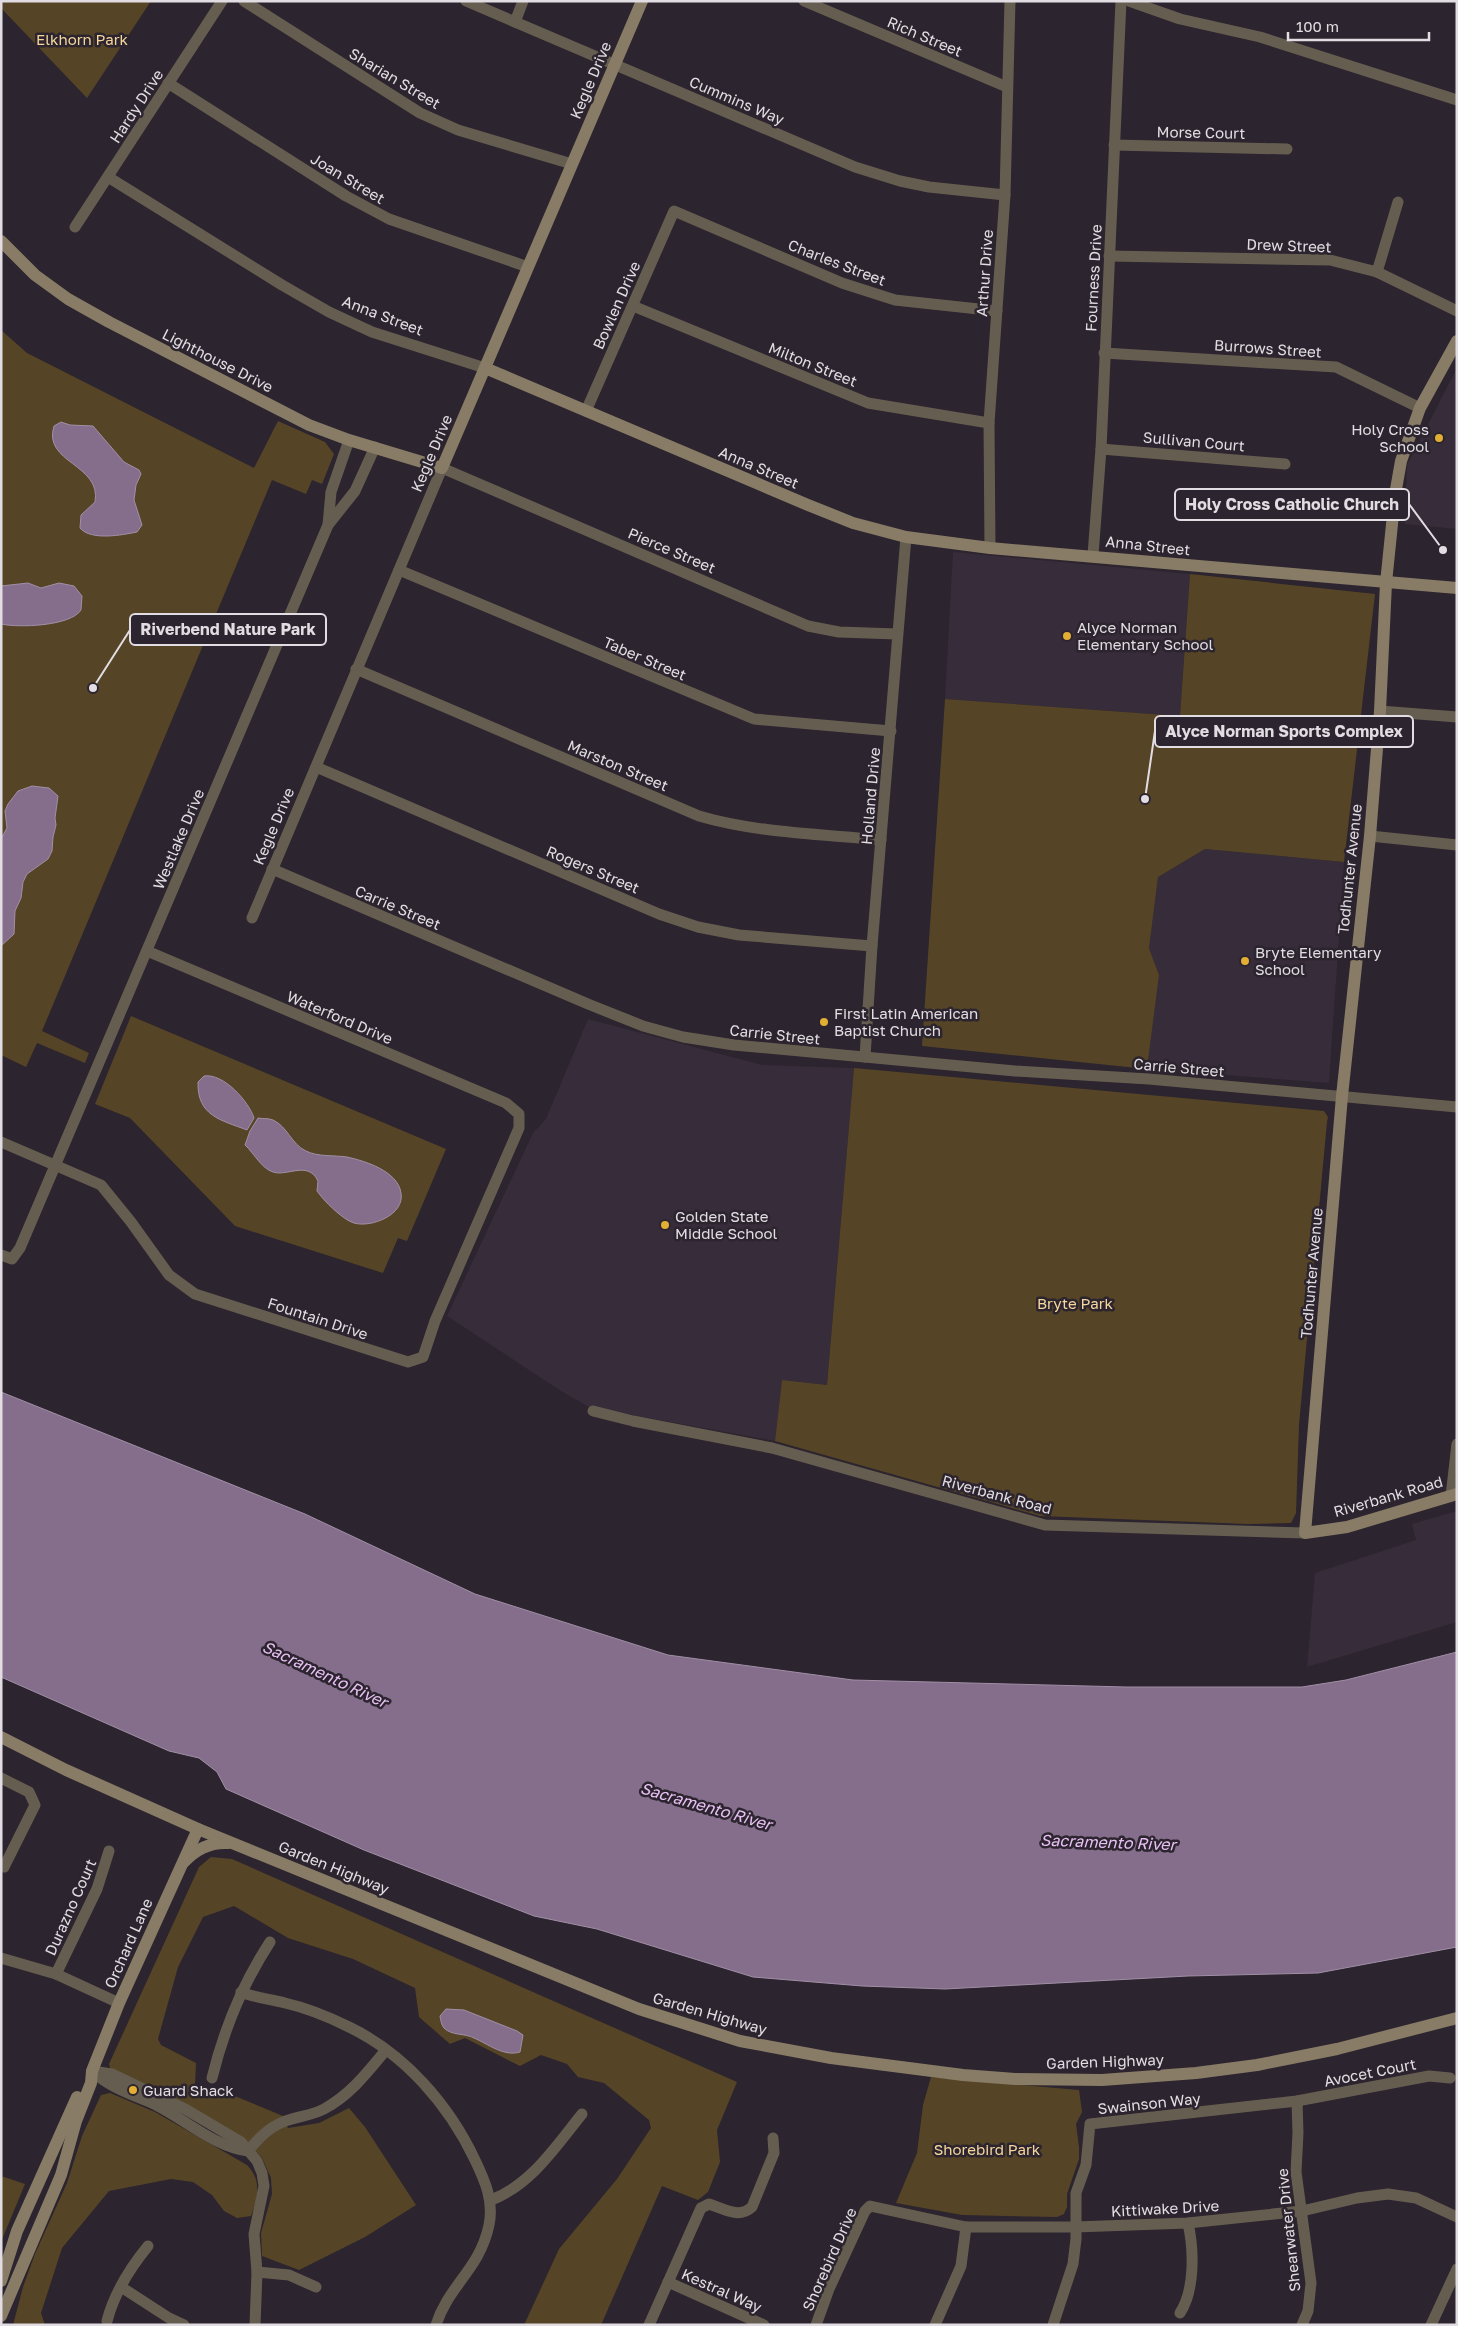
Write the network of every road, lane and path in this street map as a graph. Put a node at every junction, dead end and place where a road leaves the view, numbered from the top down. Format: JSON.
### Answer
{"nodes":[{"id":1,"x":222,"y":1,"type":"edge"},
{"id":2,"x":244,"y":1,"type":"edge"},
{"id":3,"x":466,"y":1,"type":"edge"},
{"id":4,"x":523,"y":1,"type":"edge"},
{"id":5,"x":642,"y":1,"type":"edge"},
{"id":6,"x":804,"y":1,"type":"edge"},
{"id":7,"x":1010,"y":1,"type":"edge"},
{"id":8,"x":1121,"y":1,"type":"edge"},
{"id":9,"x":1129,"y":1,"type":"edge"},
{"id":10,"x":515,"y":22,"type":"junction"},
{"id":11,"x":614,"y":64,"type":"junction"},
{"id":12,"x":168,"y":83,"type":"junction"},
{"id":13,"x":1007,"y":87,"type":"junction"},
{"id":14,"x":1457,"y":100,"type":"edge"},
{"id":15,"x":1114,"y":145,"type":"junction"},
{"id":16,"x":1286,"y":149,"type":"dead end"},
{"id":17,"x":572,"y":164,"type":"junction"},
{"id":18,"x":108,"y":177,"type":"junction"},
{"id":19,"x":1005,"y":195,"type":"junction"},
{"id":20,"x":1398,"y":202,"type":"dead end"},
{"id":21,"x":674,"y":212,"type":"joint"},
{"id":22,"x":75,"y":227,"type":"dead end"},
{"id":23,"x":1,"y":241,"type":"edge"},
{"id":24,"x":1109,"y":256,"type":"junction"},
{"id":25,"x":528,"y":267,"type":"junction"},
{"id":26,"x":1377,"y":272,"type":"junction"},
{"id":27,"x":633,"y":306,"type":"junction"},
{"id":28,"x":997,"y":311,"type":"junction"},
{"id":29,"x":1457,"y":311,"type":"edge"},
{"id":30,"x":1457,"y":341,"type":"edge"},
{"id":31,"x":1104,"y":352,"type":"junction"},
{"id":32,"x":485,"y":368,"type":"junction"},
{"id":33,"x":1420,"y":408,"type":"junction"},
{"id":34,"x":586,"y":411,"type":"junction"},
{"id":35,"x":989,"y":423,"type":"junction"},
{"id":36,"x":349,"y":440,"type":"junction"},
{"id":37,"x":375,"y":447,"type":"junction"},
{"id":38,"x":1101,"y":449,"type":"junction"},
{"id":39,"x":1284,"y":464,"type":"dead end"},
{"id":40,"x":442,"y":468,"type":"junction"},
{"id":41,"x":334,"y":483,"type":"junction"},
{"id":42,"x":355,"y":491,"type":"junction"},
{"id":43,"x":328,"y":525,"type":"junction"},
{"id":44,"x":906,"y":537,"type":"junction"},
{"id":45,"x":990,"y":548,"type":"junction"},
{"id":46,"x":1092,"y":555,"type":"junction"},
{"id":47,"x":399,"y":570,"type":"junction"},
{"id":48,"x":1386,"y":583,"type":"junction"},
{"id":49,"x":1457,"y":588,"type":"edge"},
{"id":50,"x":897,"y":634,"type":"junction"},
{"id":51,"x":356,"y":670,"type":"junction"},
{"id":52,"x":1380,"y":711,"type":"junction"},
{"id":53,"x":1457,"y":717,"type":"edge"},
{"id":54,"x":891,"y":731,"type":"junction"},
{"id":55,"x":316,"y":767,"type":"junction"},
{"id":56,"x":1370,"y":836,"type":"junction"},
{"id":57,"x":881,"y":840,"type":"junction"},
{"id":58,"x":1457,"y":845,"type":"edge"},
{"id":59,"x":272,"y":869,"type":"junction"},
{"id":60,"x":252,"y":918,"type":"dead end"},
{"id":61,"x":872,"y":946,"type":"junction"},
{"id":62,"x":147,"y":950,"type":"junction"},
{"id":63,"x":865,"y":1057,"type":"junction"},
{"id":64,"x":1342,"y":1096,"type":"junction"},
{"id":65,"x":1457,"y":1107,"type":"edge"},
{"id":66,"x":520,"y":1114,"type":"joint"},
{"id":67,"x":1,"y":1142,"type":"edge"},
{"id":68,"x":56,"y":1165,"type":"junction"},
{"id":69,"x":7,"y":1257,"type":"edge"},
{"id":70,"x":593,"y":1411,"type":"dead end"},
{"id":71,"x":1457,"y":1444,"type":"edge"},
{"id":72,"x":1454,"y":1495,"type":"edge"},
{"id":73,"x":1305,"y":1533,"type":"junction"},
{"id":74,"x":1,"y":1737,"type":"edge"},
{"id":75,"x":1,"y":1778,"type":"edge"},
{"id":76,"x":198,"y":1829,"type":"junction"},
{"id":77,"x":232,"y":1843,"type":"junction"},
{"id":78,"x":110,"y":1851,"type":"dead end"},
{"id":79,"x":1,"y":1866,"type":"edge"},
{"id":80,"x":181,"y":1866,"type":"junction"},
{"id":81,"x":270,"y":1942,"type":"dead end"},
{"id":82,"x":1,"y":1958,"type":"edge"},
{"id":83,"x":56,"y":1974,"type":"junction"},
{"id":84,"x":241,"y":1992,"type":"junction"},
{"id":85,"x":119,"y":2002,"type":"junction"},
{"id":86,"x":1457,"y":2018,"type":"edge"},
{"id":87,"x":386,"y":2050,"type":"junction"},
{"id":88,"x":92,"y":2071,"type":"junction"},
{"id":89,"x":212,"y":2078,"type":"dead end"},
{"id":90,"x":1450,"y":2078,"type":"dead end"},
{"id":91,"x":1296,"y":2101,"type":"junction"},
{"id":92,"x":582,"y":2114,"type":"dead end"},
{"id":93,"x":772,"y":2138,"type":"dead end"},
{"id":94,"x":248,"y":2152,"type":"junction"},
{"id":95,"x":491,"y":2200,"type":"junction"},
{"id":96,"x":870,"y":2206,"type":"joint"},
{"id":97,"x":1302,"y":2211,"type":"junction"},
{"id":98,"x":1457,"y":2217,"type":"edge"},
{"id":99,"x":1188,"y":2223,"type":"junction"},
{"id":100,"x":966,"y":2227,"type":"junction"},
{"id":101,"x":1075,"y":2227,"type":"junction"},
{"id":102,"x":148,"y":2246,"type":"dead end"},
{"id":103,"x":1457,"y":2269,"type":"edge"},
{"id":104,"x":257,"y":2272,"type":"junction"},
{"id":105,"x":1,"y":2281,"type":"edge"},
{"id":106,"x":668,"y":2282,"type":"junction"},
{"id":107,"x":1454,"y":2283,"type":"edge"},
{"id":108,"x":121,"y":2287,"type":"junction"},
{"id":109,"x":316,"y":2287,"type":"dead end"},
{"id":110,"x":1180,"y":2313,"type":"dead end"},
{"id":111,"x":1,"y":2316,"type":"edge"},
{"id":112,"x":107,"y":2322,"type":"dead end"},
{"id":113,"x":184,"y":2325,"type":"edge"},
{"id":114,"x":255,"y":2325,"type":"edge"},
{"id":115,"x":436,"y":2325,"type":"edge"},
{"id":116,"x":649,"y":2325,"type":"edge"},
{"id":117,"x":764,"y":2325,"type":"edge"},
{"id":118,"x":816,"y":2325,"type":"edge"},
{"id":119,"x":935,"y":2325,"type":"edge"},
{"id":120,"x":1053,"y":2325,"type":"edge"},
{"id":121,"x":1302,"y":2325,"type":"edge"},
{"id":122,"x":1431,"y":2325,"type":"edge"}],
"edges":[{"from":1,"to":12,"type":"street","name":"Hardy Drive"},
{"from":2,"to":17,"type":"street","name":"Sharian Street"},
{"from":3,"to":10,"type":"street","name":"Cummins Way"},
{"from":4,"to":10,"type":"street"},
{"from":5,"to":11,"type":"street","name":"Kegle Drive"},
{"from":6,"to":13,"type":"street","name":"Rich Street"},
{"from":7,"to":13,"type":"street","name":"Arthur Drive"},
{"from":8,"to":15,"type":"street","name":"Fourness Drive"},
{"from":9,"to":14,"type":"street"},
{"from":10,"to":11,"type":"street","name":"Cummins Way"},
{"from":11,"to":17,"type":"street","name":"Kegle Drive"},
{"from":11,"to":19,"type":"street","name":"Cummins Way"},
{"from":12,"to":18,"type":"street","name":"Hardy Drive"},
{"from":12,"to":25,"type":"street","name":"Joan Street"},
{"from":13,"to":19,"type":"street","name":"Arthur Drive"},
{"from":15,"to":16,"type":"street","name":"Morse Court"},
{"from":15,"to":24,"type":"street","name":"Fourness Drive"},
{"from":17,"to":25,"type":"street","name":"Kegle Drive"},
{"from":18,"to":22,"type":"street","name":"Hardy Drive"},
{"from":18,"to":32,"type":"street","name":"Anna Street"},
{"from":19,"to":28,"type":"street","name":"Arthur Drive"},
{"from":20,"to":26,"type":"street"},
{"from":21,"to":27,"type":"street","name":"Bowlen Drive"},
{"from":21,"to":28,"type":"street","name":"Charles Street"},
{"from":23,"to":36,"type":"street","name":"Lighthouse Drive"},
{"from":24,"to":26,"type":"street","name":"Drew Street"},
{"from":24,"to":31,"type":"street","name":"Fourness Drive"},
{"from":25,"to":32,"type":"street","name":"Kegle Drive"},
{"from":26,"to":29,"type":"street","name":"Drew Street"},
{"from":27,"to":34,"type":"street","name":"Bowlen Drive"},
{"from":27,"to":35,"type":"street","name":"Milton Street"},
{"from":28,"to":35,"type":"street","name":"Arthur Drive"},
{"from":30,"to":33,"type":"street","name":"Todhunter Avenue"},
{"from":31,"to":33,"type":"street","name":"Burrows Street"},
{"from":31,"to":38,"type":"street","name":"Fourness Drive"},
{"from":32,"to":34,"type":"street","name":"Anna Street"},
{"from":32,"to":40,"type":"street","name":"Kegle Drive"},
{"from":33,"to":48,"type":"street","name":"Todhunter Avenue"},
{"from":34,"to":44,"type":"street","name":"Anna Street"},
{"from":35,"to":45,"type":"street","name":"Arthur Drive"},
{"from":36,"to":37,"type":"street","name":"Lighthouse Drive"},
{"from":36,"to":41,"type":"street","name":"Westlake Drive"},
{"from":37,"to":40,"type":"street","name":"Lighthouse Drive"},
{"from":37,"to":42,"type":"street","name":"Westlake Drive"},
{"from":38,"to":39,"type":"street","name":"Sullivan Court"},
{"from":38,"to":46,"type":"street","name":"Fourness Drive"},
{"from":40,"to":47,"type":"street","name":"Kegle Drive"},
{"from":40,"to":50,"type":"street","name":"Pierce Street"},
{"from":41,"to":42,"type":"street"},
{"from":41,"to":43,"type":"street","name":"Westlake Drive"},
{"from":42,"to":43,"type":"street","name":"Westlake Drive"},
{"from":43,"to":62,"type":"street","name":"Westlake Drive"},
{"from":44,"to":45,"type":"street","name":"Anna Street"},
{"from":44,"to":50,"type":"street","name":"Holland Drive"},
{"from":45,"to":46,"type":"street","name":"Anna Street"},
{"from":46,"to":48,"type":"street","name":"Anna Street"},
{"from":47,"to":51,"type":"street","name":"Kegle Drive"},
{"from":47,"to":54,"type":"street","name":"Taber Street"},
{"from":48,"to":49,"type":"street","name":"Anna Street"},
{"from":48,"to":52,"type":"street","name":"Todhunter Avenue"},
{"from":50,"to":54,"type":"street","name":"Holland Drive"},
{"from":51,"to":55,"type":"street","name":"Kegle Drive"},
{"from":51,"to":57,"type":"street","name":"Marston Street"},
{"from":52,"to":53,"type":"street"},
{"from":52,"to":56,"type":"street","name":"Todhunter Avenue"},
{"from":54,"to":57,"type":"street","name":"Holland Drive"},
{"from":55,"to":59,"type":"street","name":"Kegle Drive"},
{"from":55,"to":61,"type":"street","name":"Rogers Street"},
{"from":56,"to":58,"type":"street"},
{"from":56,"to":64,"type":"street","name":"Todhunter Avenue"},
{"from":57,"to":61,"type":"street","name":"Holland Drive"},
{"from":59,"to":60,"type":"street","name":"Kegle Drive"},
{"from":59,"to":63,"type":"street","name":"Carrie Street"},
{"from":61,"to":63,"type":"street","name":"Holland Drive"},
{"from":62,"to":66,"type":"street","name":"Waterford Drive"},
{"from":62,"to":68,"type":"street","name":"Westlake Drive"},
{"from":63,"to":64,"type":"street","name":"Carrie Street"},
{"from":64,"to":65,"type":"street","name":"Carrie Street"},
{"from":64,"to":73,"type":"street","name":"Todhunter Avenue"},
{"from":66,"to":68,"type":"street","name":"Fountain Drive"},
{"from":67,"to":68,"type":"street","name":"Fountain Drive"},
{"from":68,"to":69,"type":"street","name":"Westlake Drive"},
{"from":70,"to":73,"type":"street","name":"Riverbank Road"},
{"from":71,"to":72,"type":"street"},
{"from":72,"to":73,"type":"street","name":"Riverbank Road"},
{"from":74,"to":76,"type":"street","name":"Garden Highway"},
{"from":75,"to":79,"type":"street"},
{"from":76,"to":77,"type":"street","name":"Garden Highway"},
{"from":76,"to":80,"type":"street","name":"Orchard Lane"},
{"from":77,"to":80,"type":"street"},
{"from":77,"to":86,"type":"street","name":"Garden Highway"},
{"from":78,"to":83,"type":"street","name":"Durazno Court"},
{"from":80,"to":85,"type":"street","name":"Orchard Lane"},
{"from":81,"to":84,"type":"street"},
{"from":82,"to":83,"type":"street"},
{"from":83,"to":85,"type":"street"},
{"from":84,"to":87,"type":"street"},
{"from":84,"to":89,"type":"street"},
{"from":85,"to":88,"type":"street","name":"Orchard Lane"},
{"from":87,"to":94,"type":"street"},
{"from":87,"to":95,"type":"street"},
{"from":88,"to":94,"type":"street"},
{"from":88,"to":105,"type":"street","name":"Orchard Lane"},
{"from":88,"to":111,"type":"street","name":"Orchard Lane"},
{"from":90,"to":91,"type":"street","name":"Avocet Court"},
{"from":91,"to":97,"type":"street","name":"Shearwater Drive"},
{"from":91,"to":101,"type":"street","name":"Swainson Way"},
{"from":92,"to":95,"type":"street"},
{"from":93,"to":106,"type":"street"},
{"from":94,"to":104,"type":"street"},
{"from":95,"to":115,"type":"street"},
{"from":96,"to":100,"type":"street","name":"Kittiwake Drive"},
{"from":96,"to":118,"type":"street","name":"Shorebird Drive"},
{"from":97,"to":98,"type":"street","name":"Kittiwake Drive"},
{"from":97,"to":99,"type":"street","name":"Kittiwake Drive"},
{"from":97,"to":121,"type":"street","name":"Shearwater Drive"},
{"from":99,"to":101,"type":"street","name":"Kittiwake Drive"},
{"from":99,"to":110,"type":"street"},
{"from":100,"to":101,"type":"street","name":"Kittiwake Drive"},
{"from":100,"to":119,"type":"street"},
{"from":101,"to":120,"type":"street","name":"Swainson Way"},
{"from":102,"to":108,"type":"street"},
{"from":103,"to":107,"type":"street"},
{"from":104,"to":109,"type":"street"},
{"from":104,"to":114,"type":"street"},
{"from":106,"to":116,"type":"street"},
{"from":106,"to":117,"type":"street","name":"Kestral Way"},
{"from":107,"to":122,"type":"street"},
{"from":108,"to":112,"type":"street"},
{"from":108,"to":113,"type":"street"}]}
